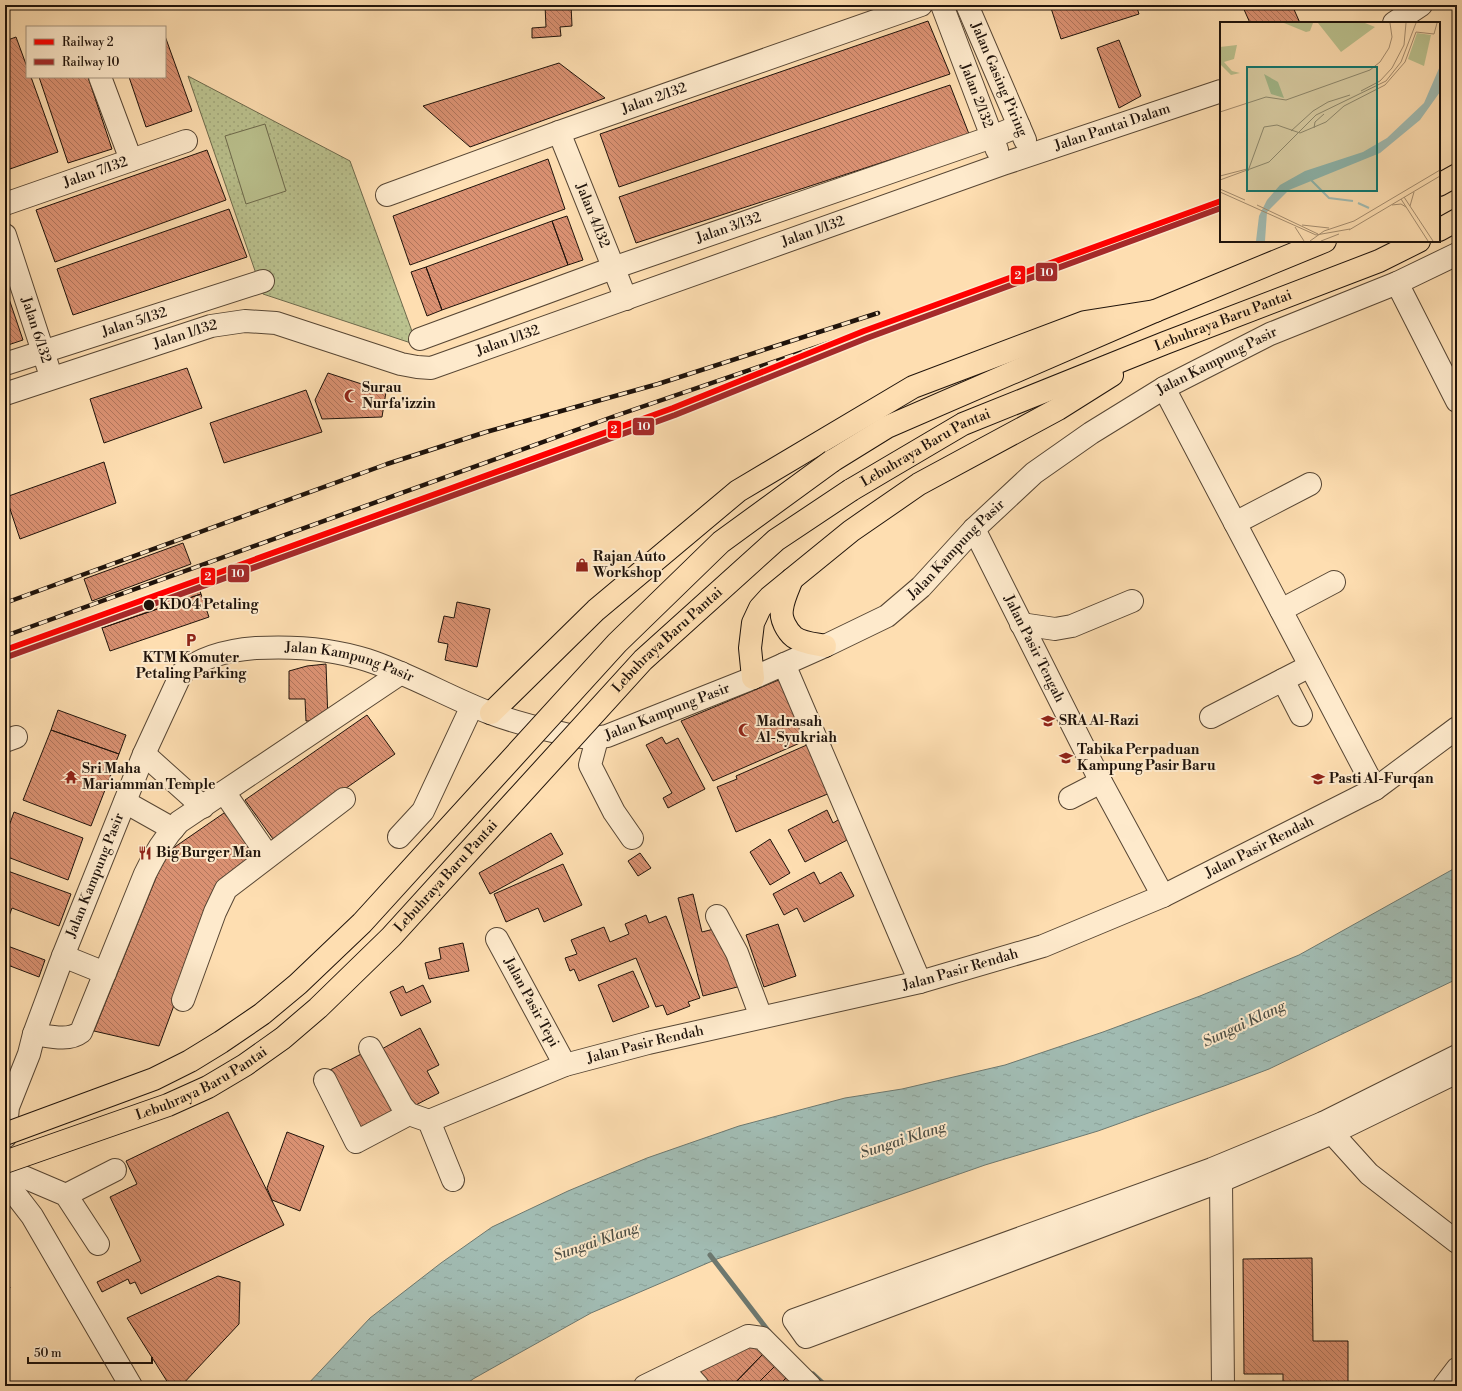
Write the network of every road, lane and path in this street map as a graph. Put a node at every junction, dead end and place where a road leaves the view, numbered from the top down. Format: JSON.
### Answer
{"nodes":[{"id":1,"x":922,"y":5,"type":"edge"},
{"id":2,"x":942,"y":5,"type":"edge"},
{"id":3,"x":967,"y":5,"type":"edge"},
{"id":4,"x":1421,"y":5,"type":"edge"},
{"id":5,"x":1396,"y":22,"type":"edge"},
{"id":6,"x":100,"y":78,"type":"edge"},
{"id":7,"x":1220,"y":91,"type":"edge"},
{"id":8,"x":1019,"y":126,"type":"junction"},
{"id":9,"x":559,"y":132,"type":"junction"},
{"id":10,"x":992,"y":137,"type":"junction"},
{"id":11,"x":186,"y":142,"type":"dead end"},
{"id":12,"x":1031,"y":154,"type":"junction"},
{"id":13,"x":131,"y":160,"type":"junction"},
{"id":14,"x":1003,"y":164,"type":"junction"},
{"id":15,"x":1457,"y":175,"type":"edge"},
{"id":16,"x":1440,"y":184,"type":"edge"},
{"id":17,"x":387,"y":195,"type":"dead end"},
{"id":18,"x":5,"y":204,"type":"edge"},
{"id":19,"x":1457,"y":220,"type":"edge"},
{"id":20,"x":1440,"y":229,"type":"edge"},
{"id":21,"x":5,"y":235,"type":"edge"},
{"id":22,"x":1323,"y":242,"type":"edge"},
{"id":23,"x":1417,"y":242,"type":"edge"},
{"id":24,"x":1457,"y":254,"type":"edge"},
{"id":25,"x":613,"y":268,"type":"junction"},
{"id":26,"x":263,"y":281,"type":"dead end"},
{"id":27,"x":1397,"y":282,"type":"junction"},
{"id":28,"x":13,"y":285,"type":"edge"},
{"id":29,"x":626,"y":299,"type":"junction"},
{"id":30,"x":1156,"y":311,"type":"junction"},
{"id":31,"x":430,"y":335,"type":"dead end"},
{"id":32,"x":1165,"y":343,"type":"junction"},
{"id":33,"x":43,"y":352,"type":"junction"},
{"id":34,"x":5,"y":364,"type":"edge"},
{"id":35,"x":52,"y":379,"type":"junction"},
{"id":36,"x":1164,"y":388,"type":"junction"},
{"id":37,"x":5,"y":394,"type":"edge"},
{"id":38,"x":1457,"y":401,"type":"edge"},
{"id":39,"x":1310,"y":484,"type":"dead end"},
{"id":40,"x":1235,"y":523,"type":"junction"},
{"id":41,"x":974,"y":529,"type":"junction"},
{"id":42,"x":792,"y":579,"type":"junction"},
{"id":43,"x":1334,"y":582,"type":"dead end"},
{"id":44,"x":1132,"y":601,"type":"dead end"},
{"id":45,"x":1280,"y":610,"type":"junction"},
{"id":46,"x":1021,"y":624,"type":"junction"},
{"id":47,"x":825,"y":646,"type":"junction"},
{"id":48,"x":784,"y":664,"type":"junction"},
{"id":49,"x":1310,"y":666,"type":"junction"},
{"id":50,"x":401,"y":673,"type":"junction"},
{"id":51,"x":753,"y":678,"type":"junction"},
{"id":52,"x":1283,"y":680,"type":"junction"},
{"id":53,"x":482,"y":710,"type":"junction"},
{"id":54,"x":1301,"y":715,"type":"dead end"},
{"id":55,"x":1211,"y":717,"type":"dead end"},
{"id":56,"x":1457,"y":728,"type":"edge"},
{"id":57,"x":597,"y":739,"type":"junction"},
{"id":58,"x":144,"y":754,"type":"junction"},
{"id":59,"x":1101,"y":782,"type":"junction"},
{"id":60,"x":1374,"y":789,"type":"junction"},
{"id":61,"x":224,"y":792,"type":"junction"},
{"id":62,"x":344,"y":798,"type":"dead end"},
{"id":63,"x":1070,"y":798,"type":"dead end"},
{"id":64,"x":125,"y":802,"type":"junction"},
{"id":65,"x":202,"y":807,"type":"junction"},
{"id":66,"x":173,"y":829,"type":"junction"},
{"id":67,"x":399,"y":837,"type":"dead end"},
{"id":68,"x":632,"y":838,"type":"dead end"},
{"id":69,"x":268,"y":856,"type":"junction"},
{"id":70,"x":1163,"y":896,"type":"junction"},
{"id":71,"x":717,"y":916,"type":"dead end"},
{"id":72,"x":497,"y":939,"type":"dead end"},
{"id":73,"x":63,"y":956,"type":"junction"},
{"id":74,"x":105,"y":973,"type":"junction"},
{"id":75,"x":920,"y":982,"type":"junction"},
{"id":76,"x":183,"y":1000,"type":"dead end"},
{"id":77,"x":761,"y":1017,"type":"junction"},
{"id":78,"x":32,"y":1044,"type":"junction"},
{"id":79,"x":370,"y":1048,"type":"dead end"},
{"id":80,"x":1457,"y":1056,"type":"edge"},
{"id":81,"x":564,"y":1065,"type":"junction"},
{"id":82,"x":1457,"y":1072,"type":"edge"},
{"id":83,"x":325,"y":1080,"type":"dead end"},
{"id":84,"x":5,"y":1085,"type":"edge"},
{"id":85,"x":419,"y":1118,"type":"junction"},
{"id":86,"x":1328,"y":1128,"type":"junction"},
{"id":87,"x":5,"y":1135,"type":"edge"},
{"id":88,"x":5,"y":1151,"type":"edge"},
{"id":89,"x":5,"y":1163,"type":"edge"},
{"id":90,"x":5,"y":1169,"type":"edge"},
{"id":91,"x":114,"y":1170,"type":"dead end"},
{"id":92,"x":1213,"y":1179,"type":"junction"},
{"id":93,"x":453,"y":1180,"type":"dead end"},
{"id":94,"x":5,"y":1181,"type":"edge"},
{"id":95,"x":66,"y":1195,"type":"junction"},
{"id":96,"x":1457,"y":1242,"type":"edge"},
{"id":97,"x":98,"y":1244,"type":"dead end"},
{"id":98,"x":682,"y":1368,"type":"junction"},
{"id":99,"x":1457,"y":1369,"type":"edge"},
{"id":100,"x":131,"y":1386,"type":"edge"},
{"id":101,"x":645,"y":1386,"type":"edge"},
{"id":102,"x":698,"y":1386,"type":"edge"},
{"id":103,"x":810,"y":1386,"type":"edge"},
{"id":104,"x":1209,"y":1386,"type":"edge"},
{"id":105,"x":1223,"y":1386,"type":"edge"},
{"id":106,"x":1444,"y":1386,"type":"edge"}],
"edges":[{"from":1,"to":9,"type":"street","name":"Jalan 2/132"},
{"from":2,"to":10,"type":"street","name":"Jalan 2/132"},
{"from":3,"to":8,"type":"street","name":"Jalan Gasing Piring"},
{"from":4,"to":5,"type":"street"},
{"from":6,"to":13,"type":"street"},
{"from":7,"to":12,"type":"street","name":"Jalan Pantai Dalam"},
{"from":8,"to":10,"type":"street","name":"Jalan 3/132"},
{"from":8,"to":12,"type":"street","name":"Jalan Gasing Piring"},
{"from":9,"to":17,"type":"street","name":"Jalan 2/132"},
{"from":9,"to":25,"type":"street","name":"Jalan 4/132"},
{"from":10,"to":14,"type":"street","name":"Jalan 2/132"},
{"from":10,"to":25,"type":"street","name":"Jalan 3/132"},
{"from":11,"to":13,"type":"street","name":"Jalan 7/132"},
{"from":12,"to":14,"type":"street","name":"Jalan Pantai Dalam"},
{"from":13,"to":18,"type":"street","name":"Jalan 7/132"},
{"from":14,"to":29,"type":"street","name":"Jalan 1/132"},
{"from":15,"to":16,"type":"highway"},
{"from":19,"to":20,"type":"highway"},
{"from":21,"to":28,"type":"street","name":"Jalan 6/132"},
{"from":22,"to":30,"type":"highway","name":"Lebuhraya Baru Pantai"},
{"from":23,"to":32,"type":"highway","name":"Lebuhraya Baru Pantai"},
{"from":24,"to":27,"type":"street","name":"Jalan Kampung Pasir"},
{"from":25,"to":29,"type":"street","name":"Jalan 4/132"},
{"from":25,"to":31,"type":"street","name":"Jalan 3/132"},
{"from":26,"to":33,"type":"street","name":"Jalan 5/132"},
{"from":27,"to":36,"type":"street","name":"Jalan Kampung Pasir"},
{"from":27,"to":38,"type":"street"},
{"from":28,"to":33,"type":"street","name":"Jalan 6/132"},
{"from":29,"to":35,"type":"street","name":"Jalan 1/132"},
{"from":30,"to":53,"type":"highway"},
{"from":30,"to":87,"type":"highway","name":"Lebuhraya Baru Pantai","bridge":true},
{"from":32,"to":42,"type":"highway"},
{"from":32,"to":89,"type":"highway","name":"Lebuhraya Baru Pantai","bridge":true},
{"from":33,"to":34,"type":"street","name":"Jalan 5/132"},
{"from":33,"to":35,"type":"street","name":"Jalan 6/132"},
{"from":35,"to":37,"type":"street","name":"Jalan 1/132"},
{"from":36,"to":40,"type":"street"},
{"from":36,"to":41,"type":"street","name":"Jalan Kampung Pasir"},
{"from":39,"to":40,"type":"street"},
{"from":40,"to":45,"type":"street"},
{"from":41,"to":46,"type":"street","name":"Jalan Pasir Tengah"},
{"from":41,"to":47,"type":"street","name":"Jalan Kampung Pasir"},
{"from":42,"to":47,"type":"highway"},
{"from":42,"to":51,"type":"highway"},
{"from":43,"to":45,"type":"street"},
{"from":44,"to":46,"type":"street"},
{"from":45,"to":49,"type":"street"},
{"from":46,"to":59,"type":"street","name":"Jalan Pasir Tengah"},
{"from":47,"to":48,"type":"street","name":"Jalan Kampung Pasir"},
{"from":48,"to":51,"type":"street","name":"Jalan Kampung Pasir"},
{"from":48,"to":75,"type":"street"},
{"from":49,"to":52,"type":"street"},
{"from":49,"to":60,"type":"street"},
{"from":50,"to":53,"type":"street","name":"Jalan Kampung Pasir"},
{"from":50,"to":58,"type":"street","name":"Jalan Kampung Pasir"},
{"from":50,"to":61,"type":"street"},
{"from":51,"to":57,"type":"street","name":"Jalan Kampung Pasir"},
{"from":52,"to":54,"type":"street"},
{"from":52,"to":55,"type":"street"},
{"from":53,"to":57,"type":"street","name":"Jalan Kampung Pasir"},
{"from":53,"to":67,"type":"street"},
{"from":56,"to":60,"type":"street","name":"Jalan Pasir Rendah"},
{"from":57,"to":68,"type":"street"},
{"from":58,"to":64,"type":"street","name":"Jalan Kampung Pasir"},
{"from":58,"to":65,"type":"street"},
{"from":59,"to":63,"type":"street"},
{"from":59,"to":70,"type":"street","name":"Jalan Pasir Tengah"},
{"from":60,"to":70,"type":"street","name":"Jalan Pasir Rendah"},
{"from":61,"to":65,"type":"street"},
{"from":61,"to":69,"type":"street"},
{"from":62,"to":69,"type":"street"},
{"from":64,"to":66,"type":"street"},
{"from":64,"to":73,"type":"street","name":"Jalan Kampung Pasir"},
{"from":65,"to":66,"type":"street"},
{"from":66,"to":74,"type":"street"},
{"from":69,"to":76,"type":"street"},
{"from":70,"to":75,"type":"street","name":"Jalan Pasir Rendah"},
{"from":71,"to":77,"type":"street"},
{"from":72,"to":81,"type":"street","name":"Jalan Pasir Tepi"},
{"from":73,"to":74,"type":"street"},
{"from":73,"to":78,"type":"street","name":"Jalan Kampung Pasir"},
{"from":74,"to":78,"type":"street"},
{"from":75,"to":77,"type":"street","name":"Jalan Pasir Rendah"},
{"from":77,"to":81,"type":"street","name":"Jalan Pasir Rendah"},
{"from":78,"to":84,"type":"street","name":"Jalan Kampung Pasir"},
{"from":78,"to":87,"type":"street","name":"Jalan Kampung Pasir"},
{"from":79,"to":85,"type":"street"},
{"from":80,"to":86,"type":"street"},
{"from":81,"to":85,"type":"street","name":"Jalan Pasir Rendah"},
{"from":82,"to":86,"type":"street"},
{"from":83,"to":85,"type":"street","name":"Jalan Pasir Rendah"},
{"from":85,"to":93,"type":"street"},
{"from":86,"to":92,"type":"street"},
{"from":86,"to":96,"type":"street"},
{"from":88,"to":89,"type":"street"},
{"from":90,"to":95,"type":"street"},
{"from":91,"to":95,"type":"street"},
{"from":92,"to":92,"type":"street"},
{"from":92,"to":104,"type":"street"},
{"from":92,"to":105,"type":"street"},
{"from":94,"to":100,"type":"street"},
{"from":95,"to":97,"type":"street"},
{"from":98,"to":101,"type":"street"},
{"from":98,"to":102,"type":"street"},
{"from":98,"to":103,"type":"street"},
{"from":99,"to":106,"type":"street"}]}
